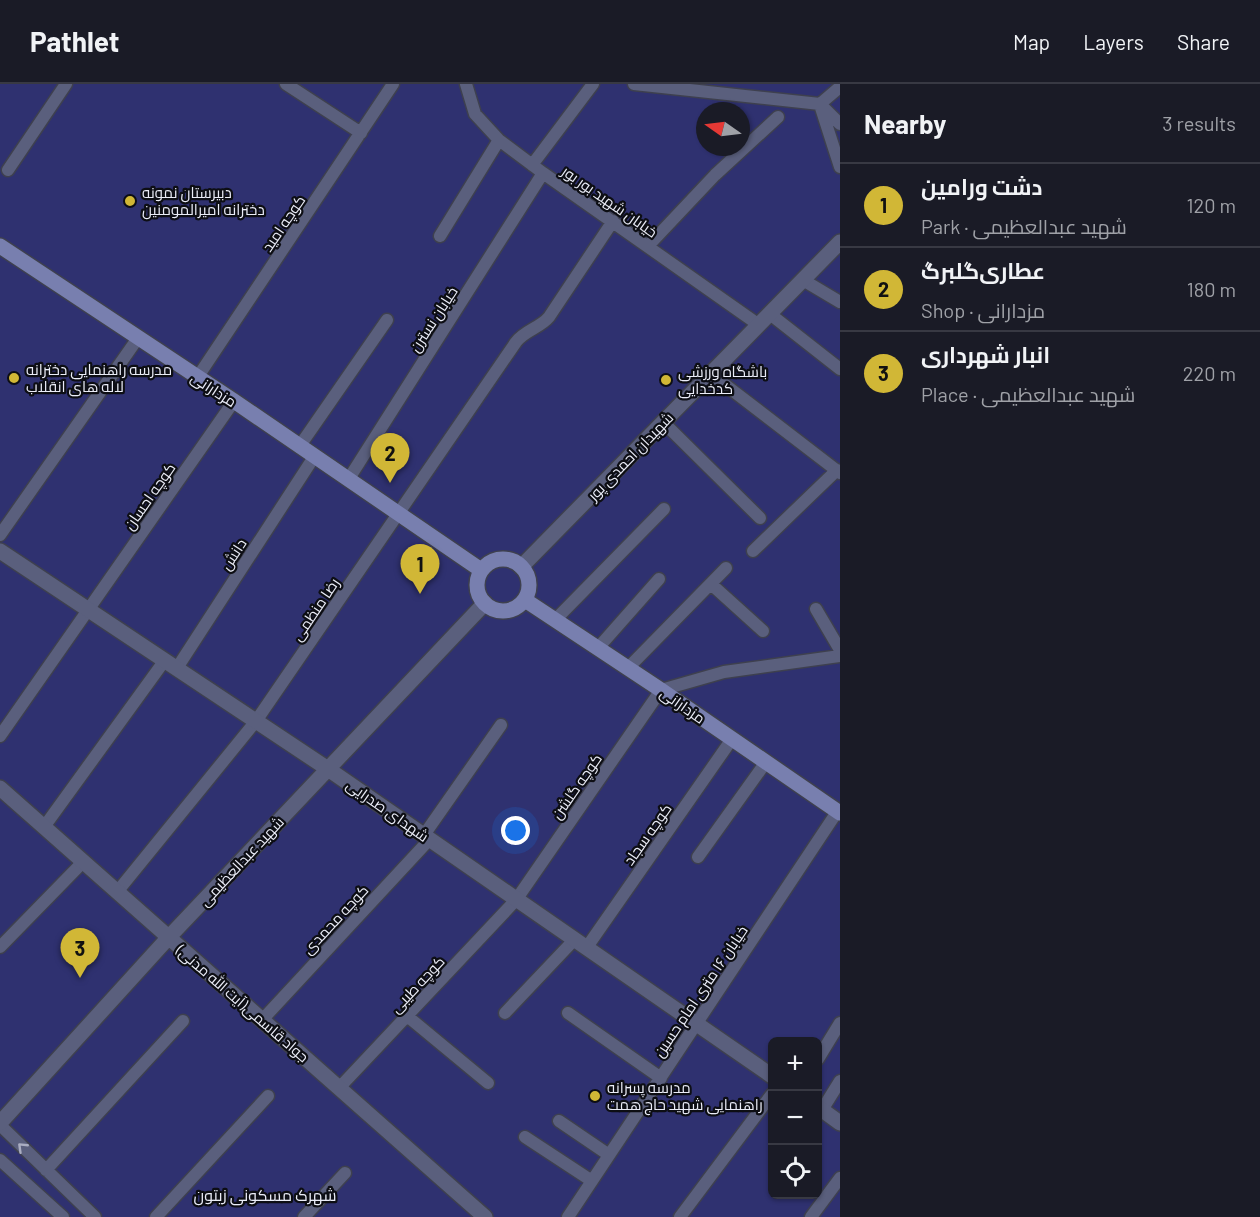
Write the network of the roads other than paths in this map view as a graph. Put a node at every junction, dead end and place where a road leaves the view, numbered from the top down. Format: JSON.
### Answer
{"nodes":[{"id":1,"x":66,"y":84,"type":"edge"},
{"id":2,"x":286,"y":84,"type":"edge"},
{"id":3,"x":393,"y":84,"type":"edge"},
{"id":4,"x":466,"y":84,"type":"edge"},
{"id":5,"x":594,"y":84,"type":"edge"},
{"id":6,"x":634,"y":84,"type":"edge"},
{"id":7,"x":663,"y":86,"type":"edge"},
{"id":8,"x":840,"y":87,"type":"edge"},
{"id":9,"x":744,"y":89,"type":"edge"},
{"id":10,"x":820,"y":104,"type":"junction"},
{"id":11,"x":778,"y":117,"type":"dead end"},
{"id":12,"x":840,"y":124,"type":"edge"},
{"id":13,"x":361,"y":133,"type":"junction"},
{"id":14,"x":499,"y":140,"type":"junction"},
{"id":15,"x":532,"y":165,"type":"junction"},
{"id":16,"x":840,"y":167,"type":"edge"},
{"id":17,"x":8,"y":170,"type":"dead end"},
{"id":18,"x":543,"y":173,"type":"junction"},
{"id":19,"x":613,"y":221,"type":"junction"},
{"id":20,"x":440,"y":236,"type":"dead end"},
{"id":21,"x":840,"y":242,"type":"edge"},
{"id":22,"x":0,"y":246,"type":"edge"},
{"id":23,"x":648,"y":246,"type":"junction"},
{"id":24,"x":803,"y":280,"type":"junction"},
{"id":25,"x":840,"y":302,"type":"edge"},
{"id":26,"x":764,"y":319,"type":"junction"},
{"id":27,"x":387,"y":320,"type":"dead end"},
{"id":28,"x":138,"y":338,"type":"junction"},
{"id":29,"x":840,"y":369,"type":"edge"},
{"id":30,"x":711,"y":374,"type":"junction"},
{"id":31,"x":197,"y":378,"type":"junction"},
{"id":32,"x":234,"y":401,"type":"junction"},
{"id":33,"x":663,"y":422,"type":"junction"},
{"id":34,"x":299,"y":447,"type":"junction"},
{"id":35,"x":314,"y":457,"type":"junction"},
{"id":36,"x":838,"y":471,"type":"edge"},
{"id":37,"x":348,"y":480,"type":"junction"},
{"id":38,"x":664,"y":509,"type":"dead end"},
{"id":39,"x":398,"y":514,"type":"junction"},
{"id":40,"x":760,"y":518,"type":"dead end"},
{"id":41,"x":0,"y":535,"type":"edge"},
{"id":42,"x":0,"y":551,"type":"edge"},
{"id":43,"x":753,"y":551,"type":"dead end"},
{"id":44,"x":521,"y":567,"type":"junction"},
{"id":45,"x":726,"y":568,"type":"dead end"},
{"id":46,"x":482,"y":570,"type":"junction"},
{"id":47,"x":659,"y":579,"type":"dead end"},
{"id":48,"x":711,"y":584,"type":"junction"},
{"id":49,"x":525,"y":600,"type":"junction"},
{"id":50,"x":485,"y":603,"type":"junction"},
{"id":51,"x":88,"y":609,"type":"junction"},
{"id":52,"x":816,"y":609,"type":"dead end"},
{"id":53,"x":555,"y":620,"type":"junction"},
{"id":54,"x":763,"y":631,"type":"dead end"},
{"id":55,"x":598,"y":648,"type":"junction"},
{"id":56,"x":840,"y":650,"type":"edge"},
{"id":57,"x":840,"y":656,"type":"edge"},
{"id":58,"x":171,"y":664,"type":"junction"},
{"id":59,"x":628,"y":668,"type":"junction"},
{"id":60,"x":661,"y":690,"type":"junction"},
{"id":61,"x":256,"y":721,"type":"junction"},
{"id":62,"x":501,"y":725,"type":"dead end"},
{"id":63,"x":0,"y":736,"type":"edge"},
{"id":64,"x":732,"y":739,"type":"junction"},
{"id":65,"x":766,"y":762,"type":"junction"},
{"id":66,"x":328,"y":769,"type":"junction"},
{"id":67,"x":0,"y":788,"type":"edge"},
{"id":68,"x":839,"y":812,"type":"edge"},
{"id":69,"x":44,"y":827,"type":"junction"},
{"id":70,"x":427,"y":837,"type":"junction"},
{"id":71,"x":698,"y":857,"type":"dead end"},
{"id":72,"x":83,"y":862,"type":"junction"},
{"id":73,"x":117,"y":892,"type":"junction"},
{"id":74,"x":516,"y":900,"type":"junction"},
{"id":75,"x":169,"y":937,"type":"junction"},
{"id":76,"x":581,"y":943,"type":"junction"},
{"id":77,"x":0,"y":947,"type":"edge"},
{"id":78,"x":505,"y":1013,"type":"dead end"},
{"id":79,"x":568,"y":1013,"type":"dead end"},
{"id":80,"x":407,"y":1016,"type":"junction"},
{"id":81,"x":262,"y":1020,"type":"junction"},
{"id":82,"x":183,"y":1021,"type":"dead end"},
{"id":83,"x":697,"y":1023,"type":"junction"},
{"id":84,"x":840,"y":1023,"type":"edge"},
{"id":85,"x":822,"y":1052,"type":"edge"},
{"id":86,"x":768,"y":1073,"type":"edge"},
{"id":87,"x":661,"y":1078,"type":"junction"},
{"id":88,"x":840,"y":1081,"type":"edge"},
{"id":89,"x":488,"y":1083,"type":"dead end"},
{"id":90,"x":339,"y":1088,"type":"junction"},
{"id":91,"x":268,"y":1096,"type":"dead end"},
{"id":92,"x":768,"y":1100,"type":"edge"},
{"id":93,"x":822,"y":1106,"type":"edge"},
{"id":94,"x":822,"y":1110,"type":"edge"},
{"id":95,"x":559,"y":1121,"type":"dead end"},
{"id":96,"x":840,"y":1123,"type":"edge"},
{"id":97,"x":0,"y":1124,"type":"edge"},
{"id":98,"x":525,"y":1137,"type":"dead end"},
{"id":99,"x":609,"y":1155,"type":"junction"},
{"id":100,"x":0,"y":1160,"type":"edge"},
{"id":101,"x":46,"y":1170,"type":"junction"},
{"id":102,"x":345,"y":1173,"type":"dead end"},
{"id":103,"x":840,"y":1178,"type":"edge"},
{"id":104,"x":592,"y":1181,"type":"junction"},
{"id":105,"x":63,"y":1217,"type":"edge"},
{"id":106,"x":95,"y":1217,"type":"edge"},
{"id":107,"x":156,"y":1217,"type":"edge"},
{"id":108,"x":304,"y":1217,"type":"edge"},
{"id":109,"x":485,"y":1217,"type":"edge"},
{"id":110,"x":568,"y":1217,"type":"edge"},
{"id":111,"x":680,"y":1217,"type":"edge"},
{"id":112,"x":811,"y":1217,"type":"edge"}],
"edges":[{"from":1,"to":17,"type":"street"},
{"from":2,"to":13,"type":"street"},
{"from":3,"to":13,"type":"street","name":"کوچه امید"},
{"from":4,"to":14,"type":"street","name":"خیابان شهید بور بور"},
{"from":5,"to":15,"type":"street"},
{"from":6,"to":7,"type":"street"},
{"from":7,"to":9,"type":"street"},
{"from":8,"to":10,"type":"street"},
{"from":9,"to":10,"type":"street"},
{"from":10,"to":12,"type":"street"},
{"from":10,"to":16,"type":"street"},
{"from":11,"to":23,"type":"street"},
{"from":13,"to":31,"type":"street","name":"کوچه امید"},
{"from":14,"to":15,"type":"street","name":"خیابان شهید بور بور"},
{"from":14,"to":20,"type":"street"},
{"from":15,"to":18,"type":"street","name":"خیابان شهید بور بور"},
{"from":18,"to":19,"type":"street","name":"خیابان شهید بور بور"},
{"from":18,"to":37,"type":"street","name":"خیابان نسترن"},
{"from":19,"to":23,"type":"street","name":"خیابان شهید بور بور"},
{"from":19,"to":39,"type":"street","name":"رضا منظمی"},
{"from":21,"to":24,"type":"street","name":"شهیدان احمدی پور"},
{"from":22,"to":28,"type":"main road","name":"مزدارانی"},
{"from":23,"to":26,"type":"street","name":"خیابان شهید بور بور"},
{"from":24,"to":25,"type":"street"},
{"from":24,"to":26,"type":"street","name":"شهیدان احمدی پور"},
{"from":26,"to":29,"type":"street","name":"خیابان شهید بور بور"},
{"from":26,"to":30,"type":"street","name":"شهیدان احمدی پور"},
{"from":27,"to":34,"type":"street"},
{"from":28,"to":31,"type":"main road","name":"مزدارانی"},
{"from":28,"to":41,"type":"street"},
{"from":30,"to":33,"type":"street","name":"شهیدان احمدی پور"},
{"from":30,"to":36,"type":"street"},
{"from":31,"to":32,"type":"main road","name":"مزدارانی"},
{"from":32,"to":34,"type":"main road","name":"مزدارانی"},
{"from":32,"to":51,"type":"street","name":"کوچه احسان"},
{"from":33,"to":40,"type":"street"},
{"from":33,"to":44,"type":"street","name":"شهیدان احمدی پور"},
{"from":34,"to":35,"type":"main road","name":"مزدارانی"},
{"from":35,"to":37,"type":"main road","name":"مزدارانی"},
{"from":35,"to":58,"type":"street","name":"دانش"},
{"from":36,"to":43,"type":"street"},
{"from":37,"to":39,"type":"main road","name":"مزدارانی"},
{"from":38,"to":53,"type":"street"},
{"from":39,"to":46,"type":"main road","name":"مزدارانی"},
{"from":39,"to":61,"type":"street","name":"رضا منظمی"},
{"from":42,"to":51,"type":"street","name":"شهدای صدرایی"},
{"from":44,"to":46,"type":"main road"},
{"from":44,"to":49,"type":"main road"},
{"from":45,"to":48,"type":"street"},
{"from":46,"to":50,"type":"main road"},
{"from":47,"to":55,"type":"street"},
{"from":48,"to":54,"type":"street"},
{"from":48,"to":59,"type":"street"},
{"from":49,"to":50,"type":"main road"},
{"from":49,"to":53,"type":"main road","name":"مزدارانی"},
{"from":50,"to":66,"type":"street","name":"شهید عبدالعظیمی"},
{"from":51,"to":58,"type":"street","name":"شهدای صدرایی"},
{"from":51,"to":63,"type":"street","name":"کوچه احسان"},
{"from":52,"to":56,"type":"street"},
{"from":53,"to":55,"type":"main road","name":"مزدارانی"},
{"from":55,"to":59,"type":"main road","name":"مزدارانی"},
{"from":57,"to":60,"type":"street"},
{"from":58,"to":61,"type":"street","name":"شهدای صدرایی"},
{"from":58,"to":69,"type":"street","name":"دانش"},
{"from":59,"to":60,"type":"main road","name":"مزدارانی"},
{"from":60,"to":64,"type":"main road","name":"مزدارانی"},
{"from":60,"to":74,"type":"street","name":"کوچه گلشن"},
{"from":61,"to":66,"type":"street","name":"شهدای صدرایی"},
{"from":61,"to":73,"type":"street","name":"رضا منظمی"},
{"from":62,"to":70,"type":"street","name":"کوچه محمدی"},
{"from":64,"to":65,"type":"main road","name":"مزدارانی"},
{"from":64,"to":76,"type":"street","name":"کوچه سجاد"},
{"from":65,"to":68,"type":"main road","name":"مزدارانی"},
{"from":65,"to":71,"type":"street"},
{"from":66,"to":70,"type":"street","name":"شهدای صدرایی"},
{"from":66,"to":75,"type":"street","name":"شهید عبدالعظیمی"},
{"from":67,"to":69,"type":"street","name":"جواد قاسمی(آیت الله مدنی)"},
{"from":68,"to":83,"type":"street","name":"خیابان ۱۶ متری امام حسین"},
{"from":69,"to":72,"type":"street","name":"جواد قاسمی(آیت الله مدنی)"},
{"from":70,"to":74,"type":"street","name":"شهدای صدرایی"},
{"from":70,"to":81,"type":"street","name":"کوچه محمدی"},
{"from":72,"to":73,"type":"street","name":"جواد قاسمی(آیت الله مدنی)"},
{"from":72,"to":77,"type":"street"},
{"from":73,"to":75,"type":"street","name":"جواد قاسمی(آیت الله مدنی)"},
{"from":74,"to":76,"type":"street","name":"شهدای صدرایی"},
{"from":74,"to":80,"type":"street","name":"کوچه طیبی"},
{"from":75,"to":81,"type":"street","name":"جواد قاسمی(آیت الله مدنی)"},
{"from":75,"to":97,"type":"street","name":"شهید عبدالعظیمی"},
{"from":76,"to":78,"type":"street","name":"کوچه سجاد"},
{"from":76,"to":83,"type":"street","name":"شهدای صدرایی"},
{"from":79,"to":87,"type":"street"},
{"from":80,"to":89,"type":"street"},
{"from":80,"to":90,"type":"street","name":"کوچه طیبی"},
{"from":81,"to":90,"type":"street","name":"جواد قاسمی(آیت الله مدنی)"},
{"from":82,"to":101,"type":"street"},
{"from":83,"to":86,"type":"street","name":"شهدای صدرایی"},
{"from":83,"to":87,"type":"street","name":"خیابان ۱۶ متری امام حسین"},
{"from":84,"to":85,"type":"street"},
{"from":87,"to":99,"type":"street","name":"خیابان ۱۶ متری امام حسین"},
{"from":88,"to":93,"type":"street"},
{"from":90,"to":109,"type":"street","name":"جواد قاسمی(آیت الله مدنی)"},
{"from":91,"to":107,"type":"street"},
{"from":92,"to":111,"type":"street"},
{"from":94,"to":96,"type":"street"},
{"from":95,"to":99,"type":"street"},
{"from":101,"to":97,"type":"street","one_way":true},
{"from":98,"to":104,"type":"street"},
{"from":99,"to":104,"type":"street","name":"خیابان ۱۶ متری امام حسین"},
{"from":100,"to":105,"type":"street"},
{"from":101,"to":106,"type":"street"},
{"from":102,"to":108,"type":"street"},
{"from":103,"to":112,"type":"street"},
{"from":104,"to":110,"type":"street","name":"خیابان ۱۶ متری امام حسین"}]}
